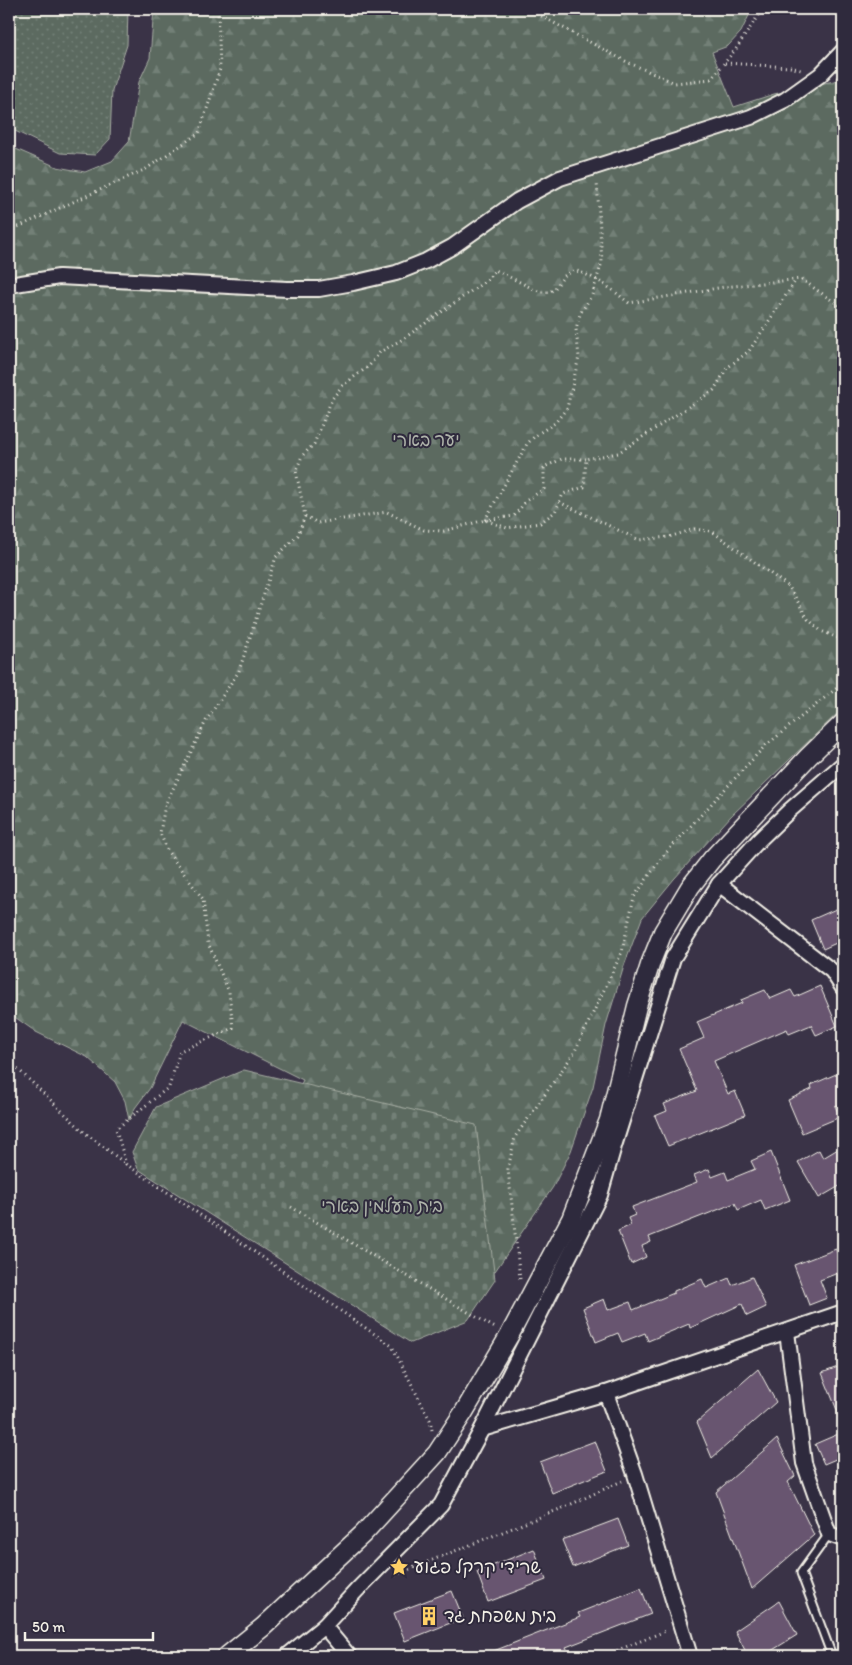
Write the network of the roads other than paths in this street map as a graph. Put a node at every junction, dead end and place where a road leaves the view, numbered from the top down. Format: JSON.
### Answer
{"nodes":[{"id":1,"x":843,"y":50,"type":"edge"},
{"id":2,"x":9,"y":285,"type":"edge"},
{"id":3,"x":843,"y":723,"type":"edge"},
{"id":4,"x":843,"y":764,"type":"edge"},
{"id":5,"x":719,"y":884,"type":"junction"},
{"id":6,"x":843,"y":988,"type":"edge"},
{"id":7,"x":843,"y":1312,"type":"edge"},
{"id":8,"x":787,"y":1332,"type":"junction"},
{"id":9,"x":606,"y":1392,"type":"junction"},
{"id":10,"x":482,"y":1429,"type":"junction"},
{"id":11,"x":829,"y":1534,"type":"junction"},
{"id":12,"x":843,"y":1539,"type":"edge"},
{"id":13,"x":324,"y":1626,"type":"junction"},
{"id":14,"x":227,"y":1656,"type":"edge"},
{"id":15,"x":287,"y":1656,"type":"edge"},
{"id":16,"x":348,"y":1656,"type":"edge"},
{"id":17,"x":690,"y":1656,"type":"edge"},
{"id":18,"x":832,"y":1656,"type":"edge"}],
"edges":[{"from":1,"to":2,"type":"street"},
{"from":3,"to":14,"type":"street"},
{"from":4,"to":5,"type":"street"},
{"from":5,"to":6,"type":"street"},
{"from":5,"to":10,"type":"street"},
{"from":7,"to":8,"type":"street"},
{"from":8,"to":9,"type":"street"},
{"from":8,"to":11,"type":"street"},
{"from":9,"to":10,"type":"street"},
{"from":9,"to":17,"type":"street"},
{"from":10,"to":13,"type":"street"},
{"from":11,"to":12,"type":"street"},
{"from":11,"to":18,"type":"lane"},
{"from":13,"to":15,"type":"street"},
{"from":13,"to":16,"type":"street"}]}
